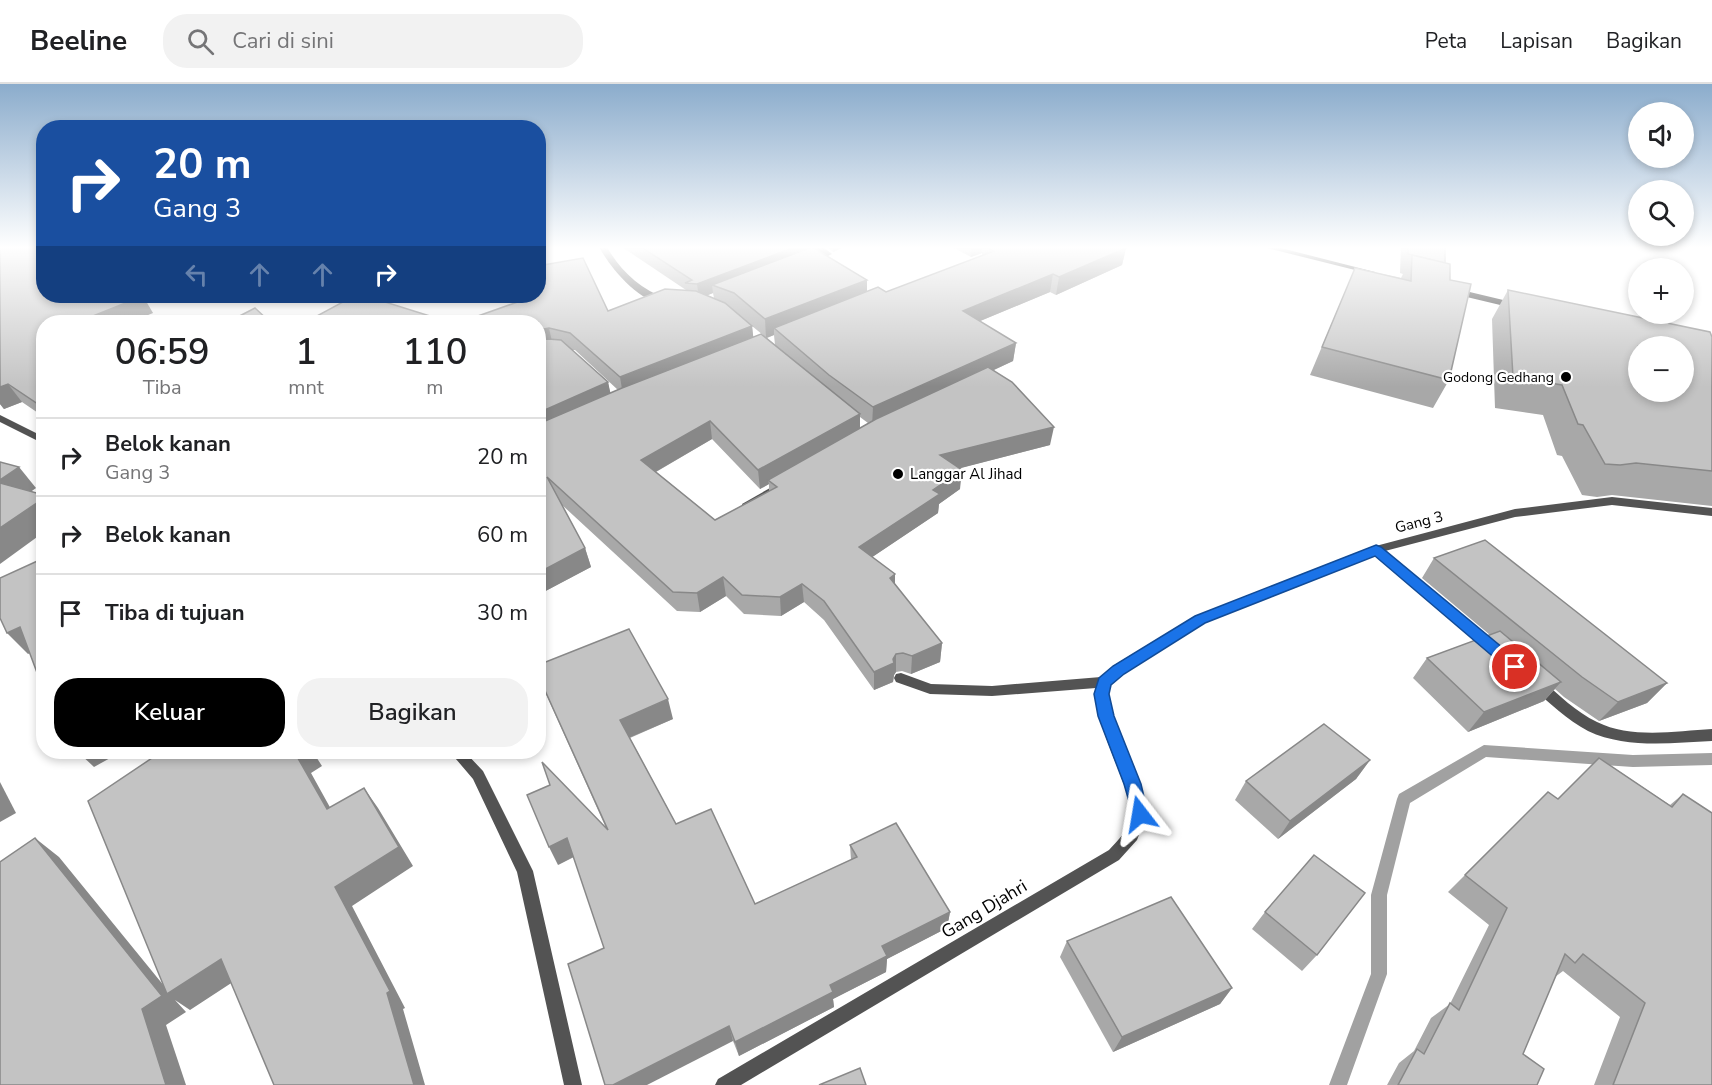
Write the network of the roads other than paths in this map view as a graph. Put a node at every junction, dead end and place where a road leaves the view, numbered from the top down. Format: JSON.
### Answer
{"nodes":[{"id":1,"x":647,"y":294,"type":"edge"},
{"id":2,"x":1464,"y":294,"type":"edge"},
{"id":3,"x":672,"y":302,"type":"edge"},
{"id":4,"x":1525,"y":308,"type":"edge"},
{"id":5,"x":0,"y":418,"type":"edge"},
{"id":6,"x":36,"y":437,"type":"edge"},
{"id":7,"x":790,"y":479,"type":"edge"},
{"id":8,"x":740,"y":507,"type":"edge"},
{"id":9,"x":1712,"y":512,"type":"edge"},
{"id":10,"x":1376,"y":550,"type":"junction"},
{"id":11,"x":1507,"y":659,"type":"edge"},
{"id":12,"x":1524,"y":674,"type":"edge"},
{"id":13,"x":901,"y":678,"type":"dead end"},
{"id":14,"x":1103,"y":688,"type":"junction"},
{"id":15,"x":1712,"y":735,"type":"edge"},
{"id":16,"x":463,"y":759,"type":"edge"},
{"id":17,"x":573,"y":1085,"type":"edge"},
{"id":18,"x":724,"y":1085,"type":"edge"}],
"edges":[{"from":1,"to":3,"type":"street"},
{"from":2,"to":4,"type":"street"},
{"from":5,"to":6,"type":"street"},
{"from":7,"to":8,"type":"street"},
{"from":9,"to":10,"type":"street","name":"Gang 3"},
{"from":10,"to":11,"type":"street"},
{"from":10,"to":14,"type":"street","name":"Gang 3"},
{"from":12,"to":15,"type":"street"},
{"from":13,"to":14,"type":"street"},
{"from":14,"to":18,"type":"street","name":"Gang Djahri"},
{"from":16,"to":17,"type":"street"}]}
